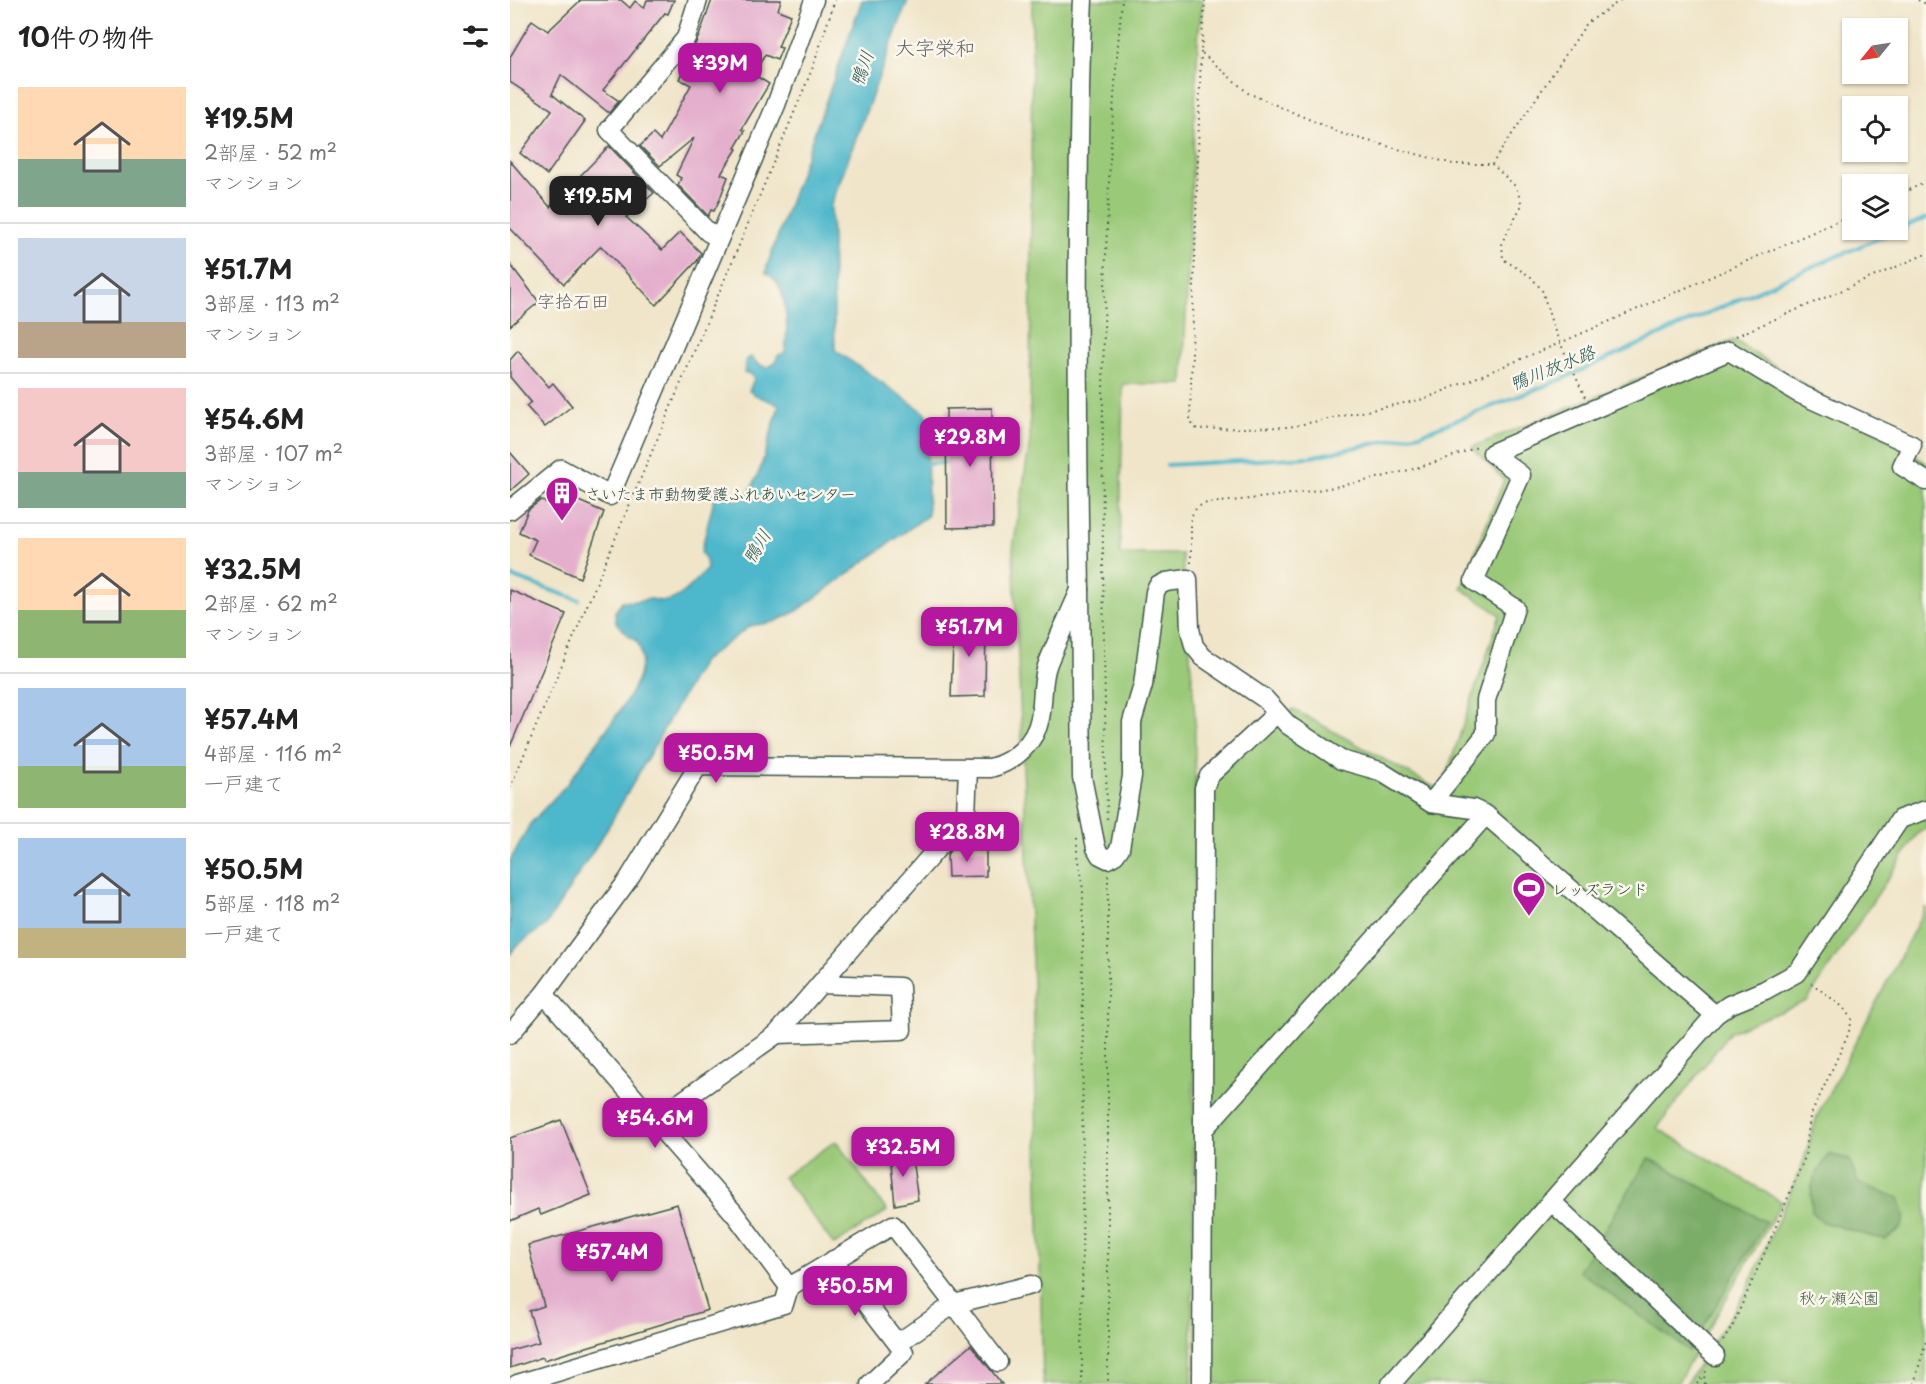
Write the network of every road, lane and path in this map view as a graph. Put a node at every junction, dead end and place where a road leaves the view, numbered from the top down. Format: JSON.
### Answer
{"nodes":[{"id":1,"x":698,"y":0,"type":"edge"},
{"id":2,"x":813,"y":0,"type":"edge"},
{"id":3,"x":835,"y":0,"type":"edge"},
{"id":4,"x":1083,"y":0,"type":"edge"},
{"id":5,"x":1122,"y":0,"type":"edge"},
{"id":6,"x":1205,"y":0,"type":"edge"},
{"id":7,"x":1621,"y":0,"type":"edge"},
{"id":8,"x":1918,"y":0,"type":"edge"},
{"id":9,"x":1926,"y":4,"type":"edge"},
{"id":10,"x":1202,"y":52,"type":"junction"},
{"id":11,"x":1492,"y":164,"type":"junction"},
{"id":12,"x":1926,"y":183,"type":"edge"},
{"id":13,"x":1908,"y":191,"type":"edge"},
{"id":14,"x":1842,"y":219,"type":"edge"},
{"id":15,"x":719,"y":238,"type":"junction"},
{"id":16,"x":1926,"y":254,"type":"edge"},
{"id":17,"x":1729,"y":340,"type":"dead end"},
{"id":18,"x":1561,"y":344,"type":"junction"},
{"id":19,"x":1584,"y":396,"type":"dead end"},
{"id":20,"x":1478,"y":447,"type":"dead end"},
{"id":21,"x":1926,"y":481,"type":"edge"},
{"id":22,"x":510,"y":510,"type":"edge"},
{"id":23,"x":1188,"y":579,"type":"junction"},
{"id":24,"x":1080,"y":590,"type":"junction"},
{"id":25,"x":1277,"y":713,"type":"junction"},
{"id":26,"x":968,"y":768,"type":"junction"},
{"id":27,"x":510,"y":788,"type":"edge"},
{"id":28,"x":1431,"y":803,"type":"junction"},
{"id":29,"x":1926,"y":810,"type":"edge"},
{"id":30,"x":1486,"y":815,"type":"junction"},
{"id":31,"x":1107,"y":826,"type":"dead end"},
{"id":32,"x":1077,"y":832,"type":"dead end"},
{"id":33,"x":1108,"y":859,"type":"junction"},
{"id":34,"x":1798,"y":972,"type":"junction"},
{"id":35,"x":820,"y":984,"type":"junction"},
{"id":36,"x":544,"y":994,"type":"junction"},
{"id":37,"x":1715,"y":1015,"type":"junction"},
{"id":38,"x":510,"y":1034,"type":"edge"},
{"id":39,"x":777,"y":1034,"type":"junction"},
{"id":40,"x":654,"y":1121,"type":"junction"},
{"id":41,"x":1203,"y":1130,"type":"junction"},
{"id":42,"x":1551,"y":1200,"type":"junction"},
{"id":43,"x":833,"y":1260,"type":"junction"},
{"id":44,"x":1031,"y":1286,"type":"dead end"},
{"id":45,"x":786,"y":1296,"type":"junction"},
{"id":46,"x":954,"y":1304,"type":"junction"},
{"id":47,"x":1926,"y":1341,"type":"edge"},
{"id":48,"x":901,"y":1348,"type":"junction"},
{"id":49,"x":1715,"y":1356,"type":"junction"},
{"id":50,"x":998,"y":1362,"type":"dead end"},
{"id":51,"x":1704,"y":1374,"type":"junction"},
{"id":52,"x":517,"y":1384,"type":"edge"},
{"id":53,"x":870,"y":1384,"type":"edge"},
{"id":54,"x":1082,"y":1384,"type":"edge"},
{"id":55,"x":1108,"y":1384,"type":"edge"},
{"id":56,"x":1202,"y":1384,"type":"edge"},
{"id":57,"x":1390,"y":1384,"type":"edge"},
{"id":58,"x":1697,"y":1384,"type":"edge"},
{"id":59,"x":1705,"y":1384,"type":"edge"},
{"id":60,"x":1914,"y":1384,"type":"edge"}],
"edges":[{"from":1,"to":15,"type":"street"},
{"from":2,"to":15,"type":"street"},
{"from":3,"to":27,"type":"path"},
{"from":4,"to":24,"type":"street"},
{"from":5,"to":31,"type":"path"},
{"from":6,"to":10,"type":"path"},
{"from":7,"to":11,"type":"path"},
{"from":8,"to":9,"type":"path"},
{"from":10,"to":11,"type":"path"},
{"from":10,"to":18,"type":"path"},
{"from":11,"to":18,"type":"path"},
{"from":12,"to":13,"type":"path"},
{"from":14,"to":18,"type":"path"},
{"from":15,"to":22,"type":"street"},
{"from":16,"to":17,"type":"path"},
{"from":18,"to":19,"type":"path"},
{"from":20,"to":23,"type":"path"},
{"from":21,"to":28,"type":"street"},
{"from":23,"to":25,"type":"street"},
{"from":23,"to":33,"type":"street"},
{"from":24,"to":26,"type":"street"},
{"from":24,"to":33,"type":"street"},
{"from":25,"to":28,"type":"street"},
{"from":25,"to":41,"type":"street"},
{"from":26,"to":35,"type":"street"},
{"from":26,"to":36,"type":"street"},
{"from":28,"to":30,"type":"street"},
{"from":29,"to":34,"type":"street"},
{"from":30,"to":37,"type":"street"},
{"from":30,"to":41,"type":"street"},
{"from":32,"to":54,"type":"path"},
{"from":33,"to":55,"type":"path"},
{"from":34,"to":37,"type":"street"},
{"from":34,"to":49,"type":"path"},
{"from":35,"to":39,"type":"street"},
{"from":35,"to":39,"type":"street"},
{"from":36,"to":38,"type":"street"},
{"from":36,"to":40,"type":"street"},
{"from":37,"to":42,"type":"street"},
{"from":39,"to":40,"type":"street"},
{"from":40,"to":45,"type":"street"},
{"from":41,"to":56,"type":"street"},
{"from":42,"to":49,"type":"street"},
{"from":42,"to":57,"type":"street"},
{"from":43,"to":45,"type":"street"},
{"from":43,"to":46,"type":"street"},
{"from":43,"to":48,"type":"street"},
{"from":44,"to":46,"type":"street"},
{"from":45,"to":52,"type":"street"},
{"from":46,"to":48,"type":"street"},
{"from":46,"to":50,"type":"street"},
{"from":47,"to":60,"type":"path"},
{"from":48,"to":53,"type":"street"},
{"from":49,"to":51,"type":"path"},
{"from":51,"to":58,"type":"path"},
{"from":51,"to":59,"type":"path"}]}
